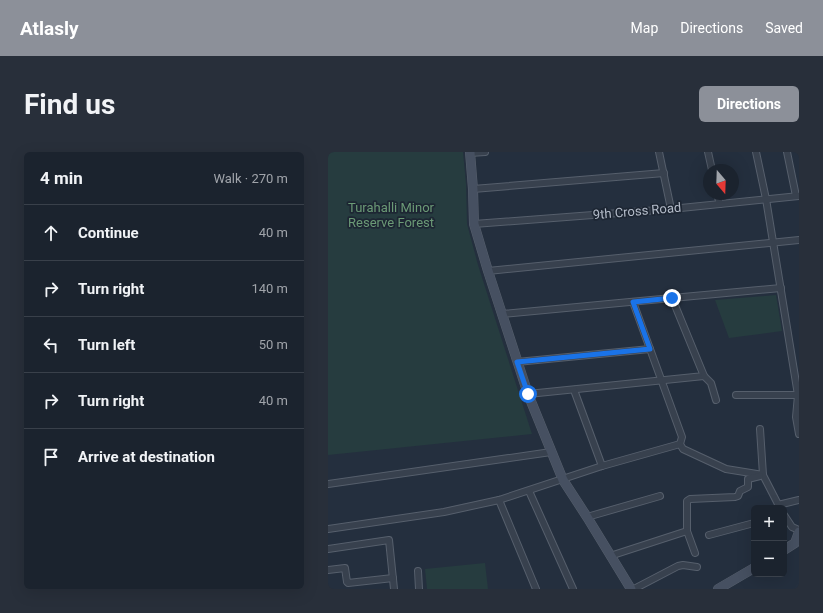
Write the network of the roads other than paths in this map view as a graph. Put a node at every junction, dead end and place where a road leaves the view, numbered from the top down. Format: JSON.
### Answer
{"nodes":[{"id":1,"x":486,"y":152,"type":"edge"},
{"id":2,"x":659,"y":152,"type":"edge"},
{"id":3,"x":708,"y":152,"type":"edge"},
{"id":4,"x":756,"y":152,"type":"edge"},
{"id":5,"x":787,"y":152,"type":"edge"},
{"id":6,"x":470,"y":153,"type":"edge"},
{"id":7,"x":711,"y":164,"type":"edge"},
{"id":8,"x":664,"y":173,"type":"junction"},
{"id":9,"x":473,"y":189,"type":"junction"},
{"id":10,"x":797,"y":196,"type":"edge"},
{"id":11,"x":766,"y":199,"type":"junction"},
{"id":12,"x":719,"y":200,"type":"edge"},
{"id":13,"x":720,"y":204,"type":"junction"},
{"id":14,"x":671,"y":209,"type":"junction"},
{"id":15,"x":474,"y":224,"type":"junction"},
{"id":16,"x":799,"y":240,"type":"edge"},
{"id":17,"x":773,"y":244,"type":"junction"},
{"id":18,"x":488,"y":271,"type":"junction"},
{"id":19,"x":781,"y":288,"type":"junction"},
{"id":20,"x":672,"y":298,"type":"junction"},
{"id":21,"x":633,"y":302,"type":"junction"},
{"id":22,"x":502,"y":314,"type":"junction"},
{"id":23,"x":650,"y":349,"type":"junction"},
{"id":24,"x":517,"y":362,"type":"junction"},
{"id":25,"x":704,"y":376,"type":"junction"},
{"id":26,"x":661,"y":381,"type":"junction"},
{"id":27,"x":574,"y":390,"type":"junction"},
{"id":28,"x":528,"y":394,"type":"junction"},
{"id":29,"x":798,"y":394,"type":"edge"},
{"id":30,"x":736,"y":395,"type":"dead end"},
{"id":31,"x":716,"y":400,"type":"dead end"},
{"id":32,"x":798,"y":417,"type":"edge"},
{"id":33,"x":760,"y":429,"type":"dead end"},
{"id":34,"x":799,"y":434,"type":"edge"},
{"id":35,"x":680,"y":444,"type":"junction"},
{"id":36,"x":551,"y":452,"type":"junction"},
{"id":37,"x":602,"y":466,"type":"junction"},
{"id":38,"x":763,"y":475,"type":"junction"},
{"id":39,"x":563,"y":480,"type":"junction"},
{"id":40,"x":328,"y":484,"type":"edge"},
{"id":41,"x":529,"y":491,"type":"junction"},
{"id":42,"x":660,"y":496,"type":"dead end"},
{"id":43,"x":499,"y":500,"type":"junction"},
{"id":44,"x":799,"y":500,"type":"edge"},
{"id":45,"x":778,"y":505,"type":"edge"},
{"id":46,"x":782,"y":505,"type":"edge"},
{"id":47,"x":587,"y":517,"type":"junction"},
{"id":48,"x":787,"y":520,"type":"edge"},
{"id":49,"x":751,"y":524,"type":"edge"},
{"id":50,"x":328,"y":529,"type":"edge"},
{"id":51,"x":687,"y":531,"type":"junction"},
{"id":52,"x":799,"y":533,"type":"edge"},
{"id":53,"x":710,"y":535,"type":"dead end"},
{"id":54,"x":787,"y":548,"type":"edge"},
{"id":55,"x":328,"y":549,"type":"edge"},
{"id":56,"x":695,"y":553,"type":"dead end"},
{"id":57,"x":610,"y":556,"type":"junction"},
{"id":58,"x":697,"y":567,"type":"dead end"},
{"id":59,"x":328,"y":570,"type":"edge"},
{"id":60,"x":751,"y":570,"type":"edge"},
{"id":61,"x":418,"y":571,"type":"dead end"},
{"id":62,"x":393,"y":578,"type":"junction"},
{"id":63,"x":394,"y":589,"type":"edge"},
{"id":64,"x":419,"y":589,"type":"edge"},
{"id":65,"x":536,"y":589,"type":"edge"},
{"id":66,"x":573,"y":589,"type":"edge"},
{"id":67,"x":633,"y":589,"type":"edge"},
{"id":68,"x":718,"y":589,"type":"edge"}],
"edges":[{"from":1,"to":6,"type":"street"},
{"from":2,"to":8,"type":"street"},
{"from":3,"to":7,"type":"street"},
{"from":4,"to":11,"type":"street"},
{"from":5,"to":10,"type":"street"},
{"from":6,"to":9,"type":"street"},
{"from":8,"to":9,"type":"street"},
{"from":8,"to":14,"type":"street"},
{"from":9,"to":15,"type":"street"},
{"from":10,"to":11,"type":"street","name":"9th Cross Road"},
{"from":11,"to":13,"type":"street","name":"9th Cross Road"},
{"from":11,"to":17,"type":"street"},
{"from":12,"to":13,"type":"street"},
{"from":13,"to":14,"type":"street","name":"9th Cross Road"},
{"from":14,"to":15,"type":"street","name":"9th Cross Road"},
{"from":15,"to":18,"type":"street"},
{"from":16,"to":17,"type":"street"},
{"from":17,"to":18,"type":"street"},
{"from":17,"to":19,"type":"street"},
{"from":18,"to":22,"type":"street"},
{"from":19,"to":20,"type":"street"},
{"from":19,"to":29,"type":"street"},
{"from":20,"to":21,"type":"street"},
{"from":20,"to":25,"type":"street"},
{"from":21,"to":22,"type":"street"},
{"from":21,"to":23,"type":"street"},
{"from":22,"to":24,"type":"street"},
{"from":23,"to":24,"type":"street"},
{"from":23,"to":26,"type":"street"},
{"from":24,"to":28,"type":"street"},
{"from":25,"to":26,"type":"street"},
{"from":25,"to":31,"type":"street"},
{"from":26,"to":27,"type":"street"},
{"from":26,"to":35,"type":"street"},
{"from":27,"to":28,"type":"street"},
{"from":27,"to":37,"type":"street"},
{"from":28,"to":36,"type":"street"},
{"from":29,"to":30,"type":"street"},
{"from":29,"to":32,"type":"street"},
{"from":32,"to":34,"type":"street"},
{"from":33,"to":38,"type":"street"},
{"from":35,"to":37,"type":"street"},
{"from":35,"to":38,"type":"street"},
{"from":36,"to":39,"type":"street"},
{"from":36,"to":40,"type":"street"},
{"from":37,"to":39,"type":"street"},
{"from":38,"to":45,"type":"street"},
{"from":38,"to":51,"type":"street"},
{"from":39,"to":41,"type":"street"},
{"from":39,"to":47,"type":"street"},
{"from":41,"to":43,"type":"street"},
{"from":41,"to":66,"type":"street"},
{"from":42,"to":47,"type":"street"},
{"from":43,"to":50,"type":"street"},
{"from":43,"to":65,"type":"street"},
{"from":44,"to":46,"type":"street"},
{"from":47,"to":57,"type":"street"},
{"from":48,"to":52,"type":"street"},
{"from":49,"to":53,"type":"street"},
{"from":51,"to":56,"type":"street"},
{"from":51,"to":57,"type":"street"},
{"from":52,"to":54,"type":"street"},
{"from":55,"to":62,"type":"street"},
{"from":57,"to":67,"type":"street"},
{"from":58,"to":67,"type":"street"},
{"from":59,"to":62,"type":"street"},
{"from":60,"to":68,"type":"street"},
{"from":61,"to":64,"type":"street"},
{"from":62,"to":63,"type":"street"}]}
